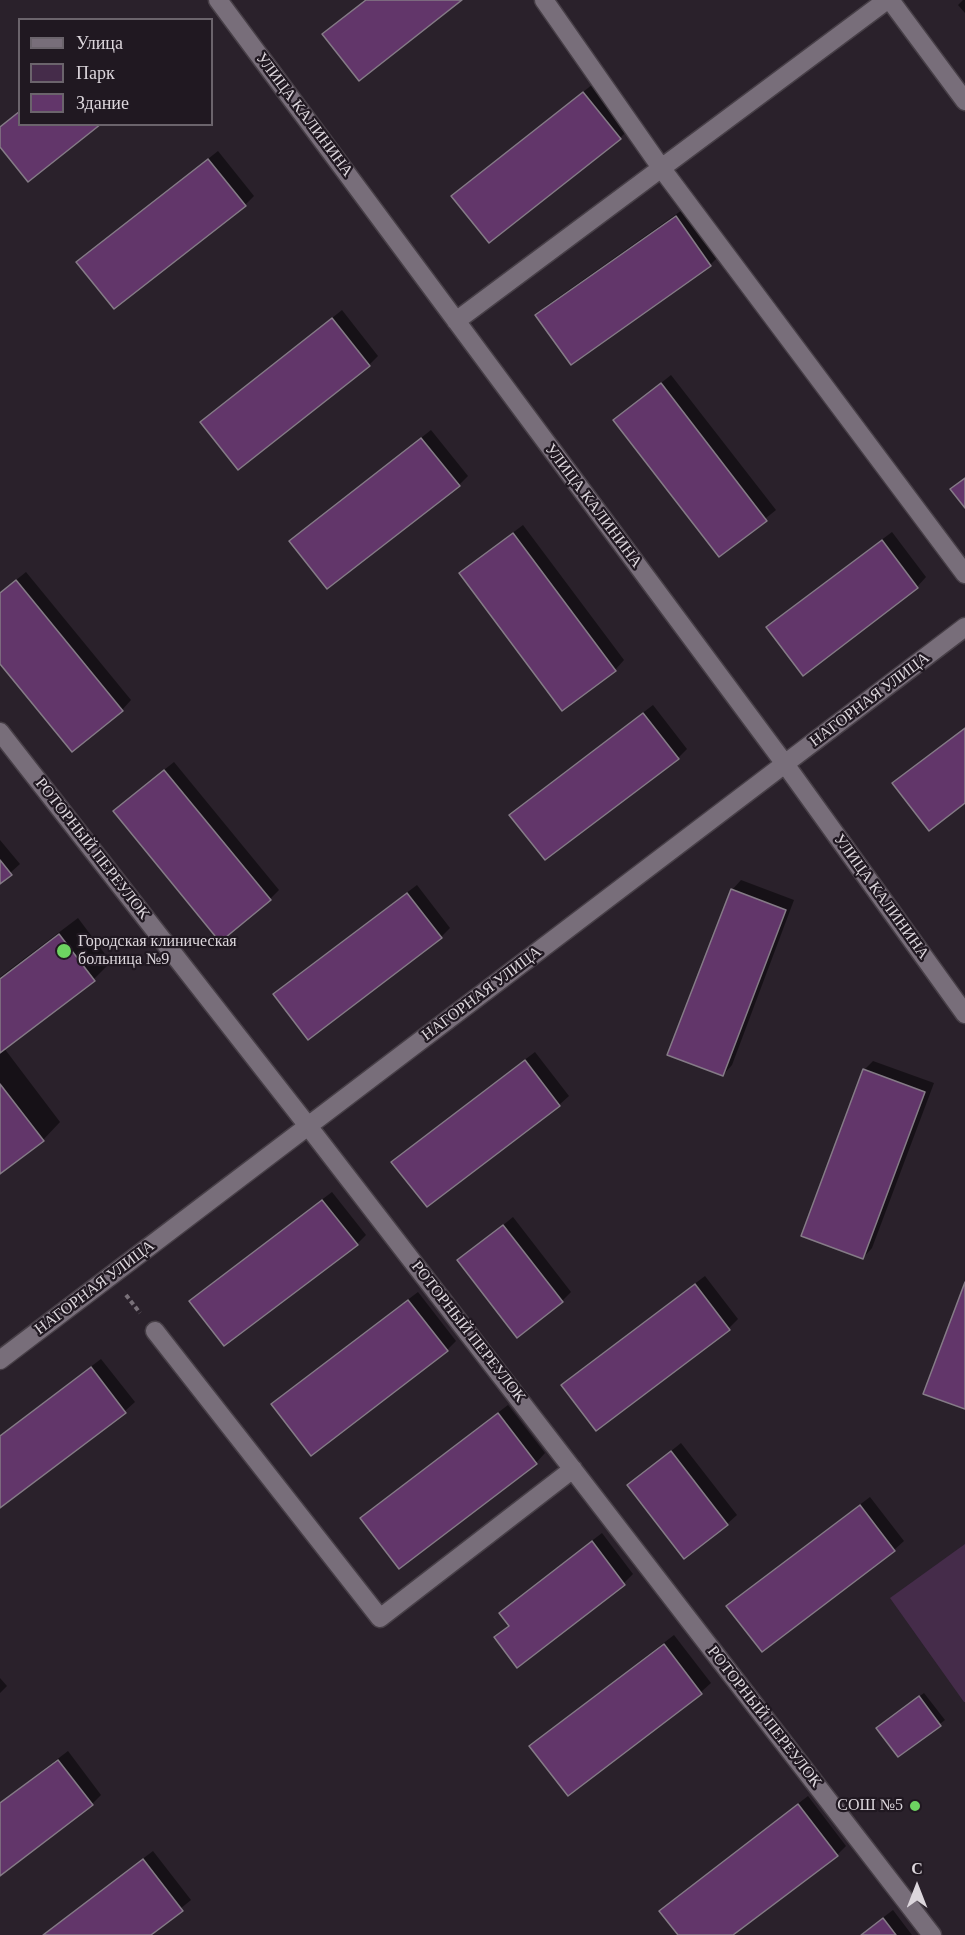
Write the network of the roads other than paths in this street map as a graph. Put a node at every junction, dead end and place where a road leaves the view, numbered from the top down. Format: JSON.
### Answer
{"nodes":[{"id":1,"x":218,"y":0,"type":"edge"},
{"id":2,"x":544,"y":0,"type":"edge"},
{"id":3,"x":889,"y":0,"type":"edge"},
{"id":4,"x":965,"y":101,"type":"edge"},
{"id":5,"x":662,"y":170,"type":"junction"},
{"id":6,"x":456,"y":321,"type":"junction"},
{"id":7,"x":965,"y":574,"type":"edge"},
{"id":8,"x":965,"y":627,"type":"edge"},
{"id":9,"x":0,"y":732,"type":"edge"},
{"id":10,"x":785,"y":764,"type":"junction"},
{"id":11,"x":965,"y":1014,"type":"edge"},
{"id":12,"x":308,"y":1126,"type":"junction"},
{"id":13,"x":155,"y":1331,"type":"road end"},
{"id":14,"x":0,"y":1360,"type":"edge"},
{"id":15,"x":573,"y":1469,"type":"junction"},
{"id":16,"x":932,"y":1935,"type":"edge"}],
"edges":[{"from":1,"to":6,"type":"street","name":"УЛИЦА КАЛИНИНА"},
{"from":2,"to":5,"type":"street"},
{"from":3,"to":4,"type":"street"},
{"from":3,"to":5,"type":"street"},
{"from":5,"to":6,"type":"street"},
{"from":5,"to":7,"type":"street"},
{"from":6,"to":10,"type":"street","name":"УЛИЦА КАЛИНИНА"},
{"from":8,"to":10,"type":"street","name":"НАГОРНАЯ УЛИЦА"},
{"from":9,"to":12,"type":"street","name":"РОТОРНЫЙ ПЕРЕУЛОК"},
{"from":10,"to":11,"type":"street","name":"УЛИЦА КАЛИНИНА"},
{"from":10,"to":12,"type":"street","name":"НАГОРНАЯ УЛИЦА"},
{"from":12,"to":14,"type":"street","name":"НАГОРНАЯ УЛИЦА"},
{"from":12,"to":15,"type":"street","name":"РОТОРНЫЙ ПЕРЕУЛОК"},
{"from":13,"to":15,"type":"street"},
{"from":15,"to":16,"type":"street","name":"РОТОРНЫЙ ПЕРЕУЛОК"}]}
